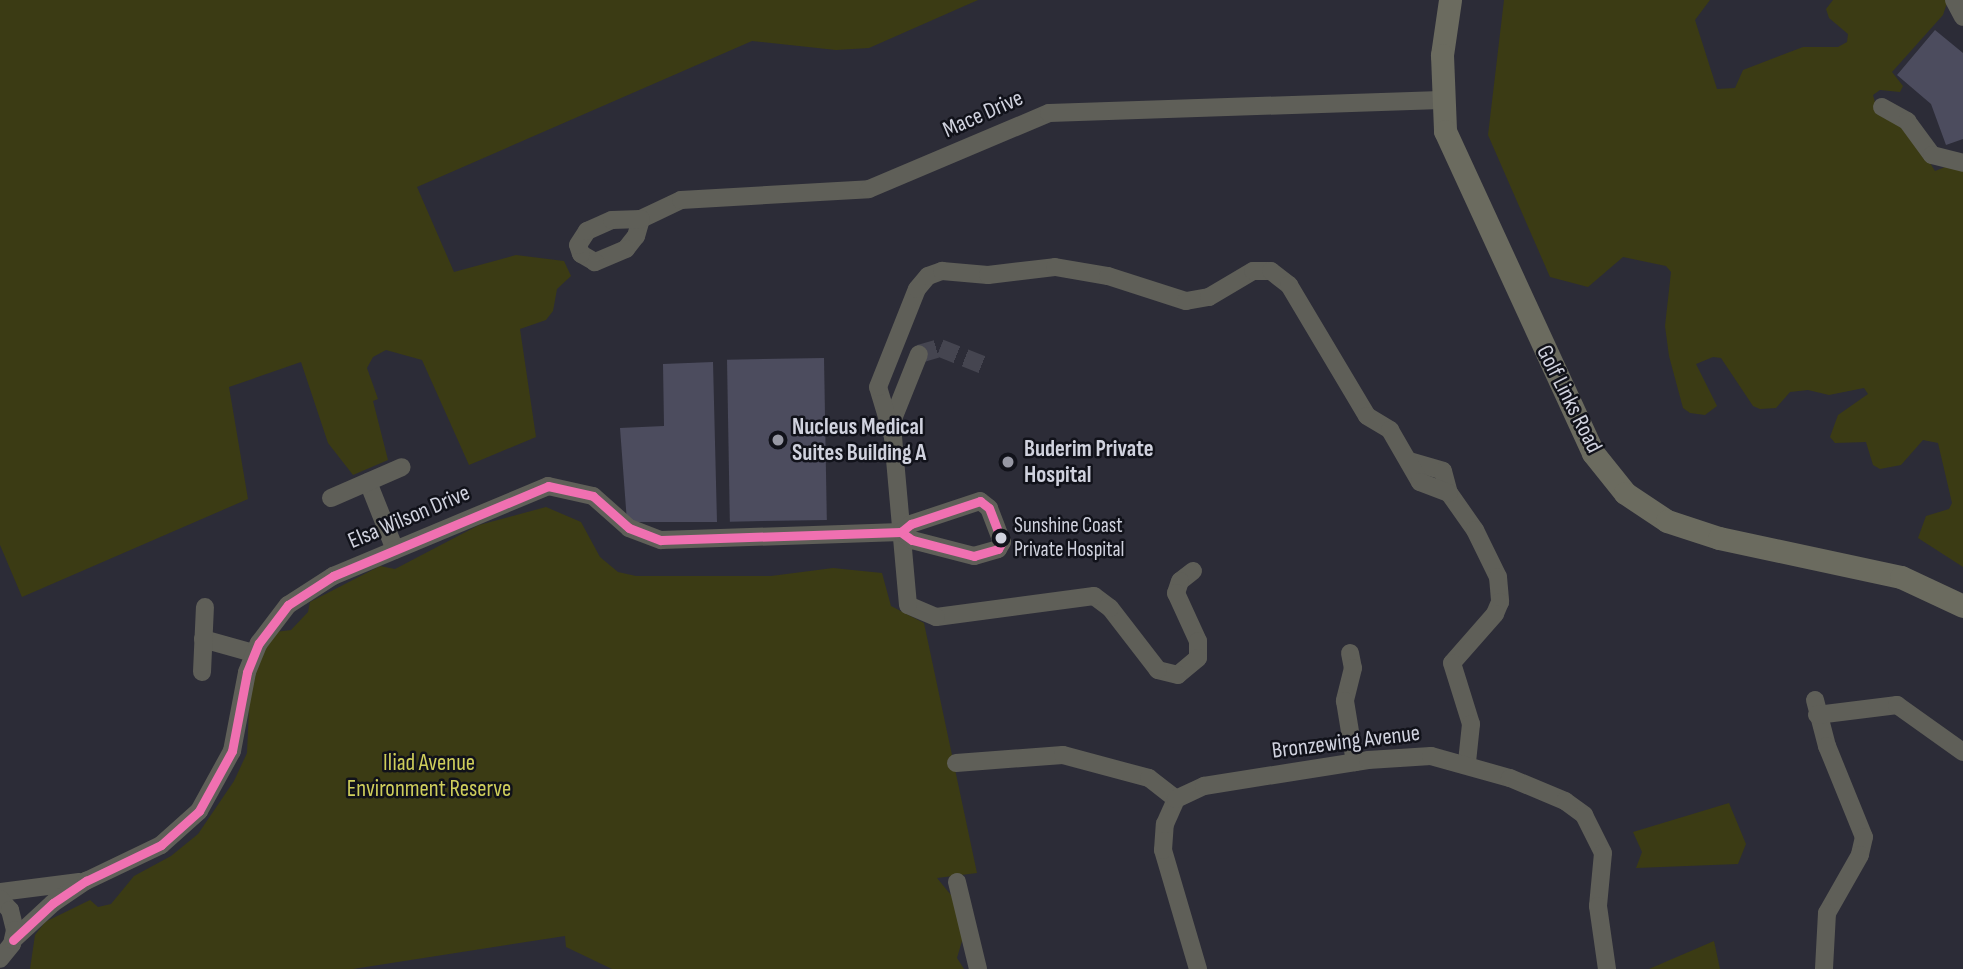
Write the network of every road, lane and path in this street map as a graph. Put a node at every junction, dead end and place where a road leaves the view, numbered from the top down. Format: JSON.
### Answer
{"nodes":[{"id":1,"x":1450,"y":0,"type":"edge"},
{"id":2,"x":1954,"y":0,"type":"edge"},
{"id":3,"x":1963,"y":16,"type":"edge"},
{"id":4,"x":1441,"y":100,"type":"junction"},
{"id":5,"x":1882,"y":107,"type":"dead end"},
{"id":6,"x":1963,"y":163,"type":"edge"},
{"id":7,"x":641,"y":219,"type":"dead end"},
{"id":8,"x":919,"y":354,"type":"dead end"},
{"id":9,"x":891,"y":424,"type":"junction"},
{"id":10,"x":402,"y":467,"type":"dead end"},
{"id":11,"x":368,"y":482,"type":"junction"},
{"id":12,"x":331,"y":498,"type":"dead end"},
{"id":13,"x":901,"y":532,"type":"junction"},
{"id":14,"x":395,"y":550,"type":"junction"},
{"id":15,"x":1193,"y":571,"type":"dead end"},
{"id":16,"x":1963,"y":606,"type":"edge"},
{"id":17,"x":205,"y":607,"type":"dead end"},
{"id":18,"x":203,"y":639,"type":"junction"},
{"id":19,"x":253,"y":653,"type":"junction"},
{"id":20,"x":1350,"y":653,"type":"dead end"},
{"id":21,"x":202,"y":672,"type":"dead end"},
{"id":22,"x":1963,"y":752,"type":"edge"},
{"id":23,"x":956,"y":762,"type":"dead end"},
{"id":24,"x":1355,"y":762,"type":"junction"},
{"id":25,"x":1466,"y":763,"type":"junction"},
{"id":26,"x":1176,"y":799,"type":"junction"},
{"id":27,"x":86,"y":881,"type":"junction"},
{"id":28,"x":957,"y":882,"type":"dead end"},
{"id":29,"x":0,"y":892,"type":"edge"},
{"id":30,"x":0,"y":899,"type":"edge"},
{"id":31,"x":13,"y":942,"type":"junction"},
{"id":32,"x":0,"y":959,"type":"edge"},
{"id":33,"x":12,"y":969,"type":"edge"},
{"id":34,"x":978,"y":969,"type":"edge"},
{"id":35,"x":1198,"y":969,"type":"edge"},
{"id":36,"x":1607,"y":969,"type":"edge"},
{"id":37,"x":1824,"y":969,"type":"edge"}],
"edges":[{"from":1,"to":4,"type":"main road","name":"Golf Links Road"},
{"from":2,"to":3,"type":"street"},
{"from":4,"to":7,"type":"street","name":"Mace Drive"},
{"from":4,"to":16,"type":"main road","name":"Golf Links Road"},
{"from":5,"to":6,"type":"street"},
{"from":8,"to":9,"type":"street"},
{"from":9,"to":13,"type":"street"},
{"from":9,"to":25,"type":"street"},
{"from":10,"to":11,"type":"street"},
{"from":11,"to":12,"type":"street"},
{"from":11,"to":14,"type":"street"},
{"from":13,"to":13,"type":"street","name":"Elsa Wilson Drive"},
{"from":13,"to":14,"type":"street","name":"Elsa Wilson Drive"},
{"from":13,"to":15,"type":"street"},
{"from":14,"to":19,"type":"street","name":"Elsa Wilson Drive"},
{"from":17,"to":18,"type":"street"},
{"from":18,"to":19,"type":"street"},
{"from":18,"to":21,"type":"street"},
{"from":19,"to":27,"type":"street","name":"Elsa Wilson Drive"},
{"from":20,"to":24,"type":"street"},
{"from":22,"to":37,"type":"street"},
{"from":23,"to":26,"type":"street"},
{"from":24,"to":25,"type":"street","name":"Bronzewing Avenue"},
{"from":24,"to":26,"type":"street","name":"Bronzewing Avenue"},
{"from":25,"to":36,"type":"street","name":"Bronzewing Avenue"},
{"from":26,"to":35,"type":"street"},
{"from":27,"to":29,"type":"street","name":"Elsa Wilson Drive"},
{"from":27,"to":31,"type":"street","name":"Elsa Wilson Drive"},
{"from":28,"to":34,"type":"street"},
{"from":30,"to":31,"type":"street"},
{"from":31,"to":32,"type":"street","name":"Elsa Wilson Drive"},
{"from":31,"to":33,"type":"street"}]}
